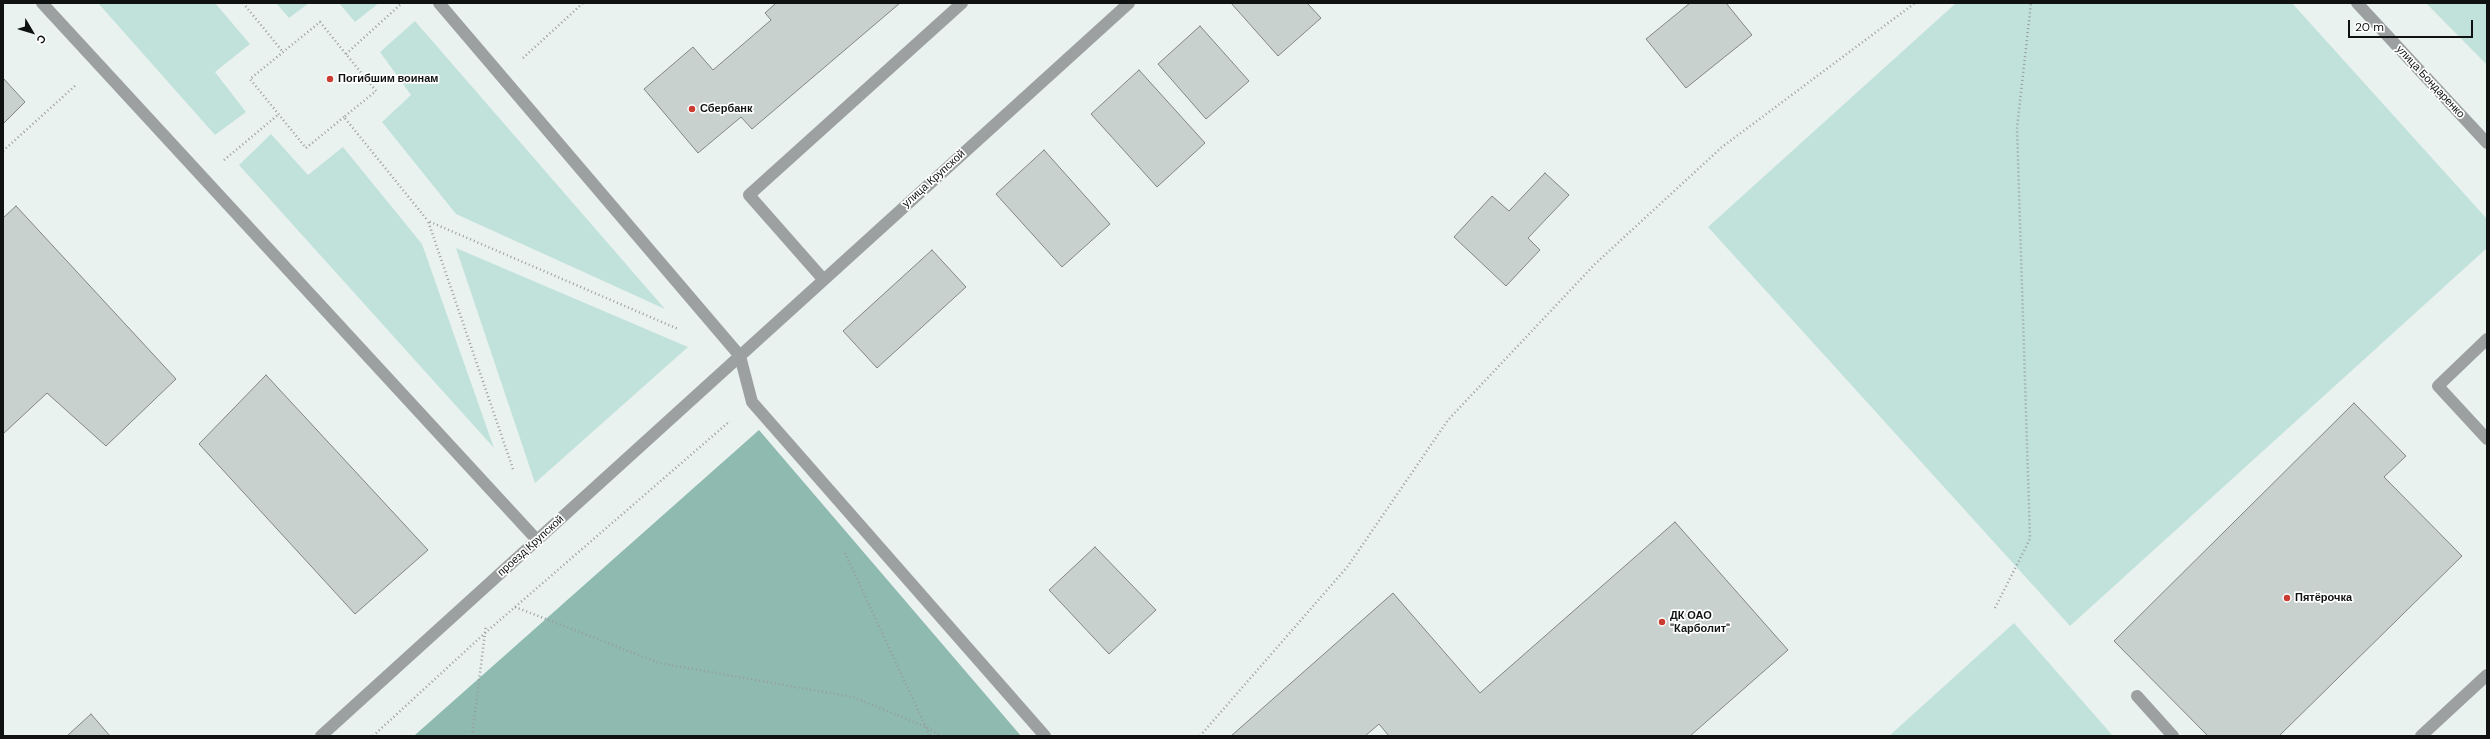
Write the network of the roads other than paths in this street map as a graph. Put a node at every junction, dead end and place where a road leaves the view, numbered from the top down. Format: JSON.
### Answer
{"nodes":[{"id":1,"x":42,"y":3,"type":"edge"},
{"id":2,"x":439,"y":3,"type":"edge"},
{"id":3,"x":962,"y":3,"type":"edge"},
{"id":4,"x":1129,"y":3,"type":"edge"},
{"id":5,"x":2356,"y":3,"type":"edge"},
{"id":6,"x":2487,"y":143,"type":"edge"},
{"id":7,"x":823,"y":279,"type":"junction"},
{"id":8,"x":2487,"y":339,"type":"edge"},
{"id":9,"x":740,"y":356,"type":"junction"},
{"id":10,"x":2487,"y":439,"type":"edge"},
{"id":11,"x":537,"y":540,"type":"junction"},
{"id":12,"x":2487,"y":674,"type":"edge"},
{"id":13,"x":2137,"y":696,"type":"dead end"},
{"id":14,"x":321,"y":736,"type":"edge"},
{"id":15,"x":1045,"y":736,"type":"edge"},
{"id":16,"x":2173,"y":736,"type":"edge"},
{"id":17,"x":2421,"y":736,"type":"edge"}],
"edges":[{"from":1,"to":11,"type":"street"},
{"from":2,"to":9,"type":"street"},
{"from":3,"to":7,"type":"street"},
{"from":4,"to":7,"type":"street","name":"улица Крупской"},
{"from":5,"to":6,"type":"street","name":"улица Бондаренко"},
{"from":7,"to":9,"type":"street","name":"улица Крупской"},
{"from":8,"to":10,"type":"street"},
{"from":9,"to":11,"type":"street","name":"проезд Крупской"},
{"from":9,"to":15,"type":"street"},
{"from":11,"to":14,"type":"street","name":"проезд Крупской"},
{"from":12,"to":17,"type":"street"},
{"from":13,"to":16,"type":"street"}]}
